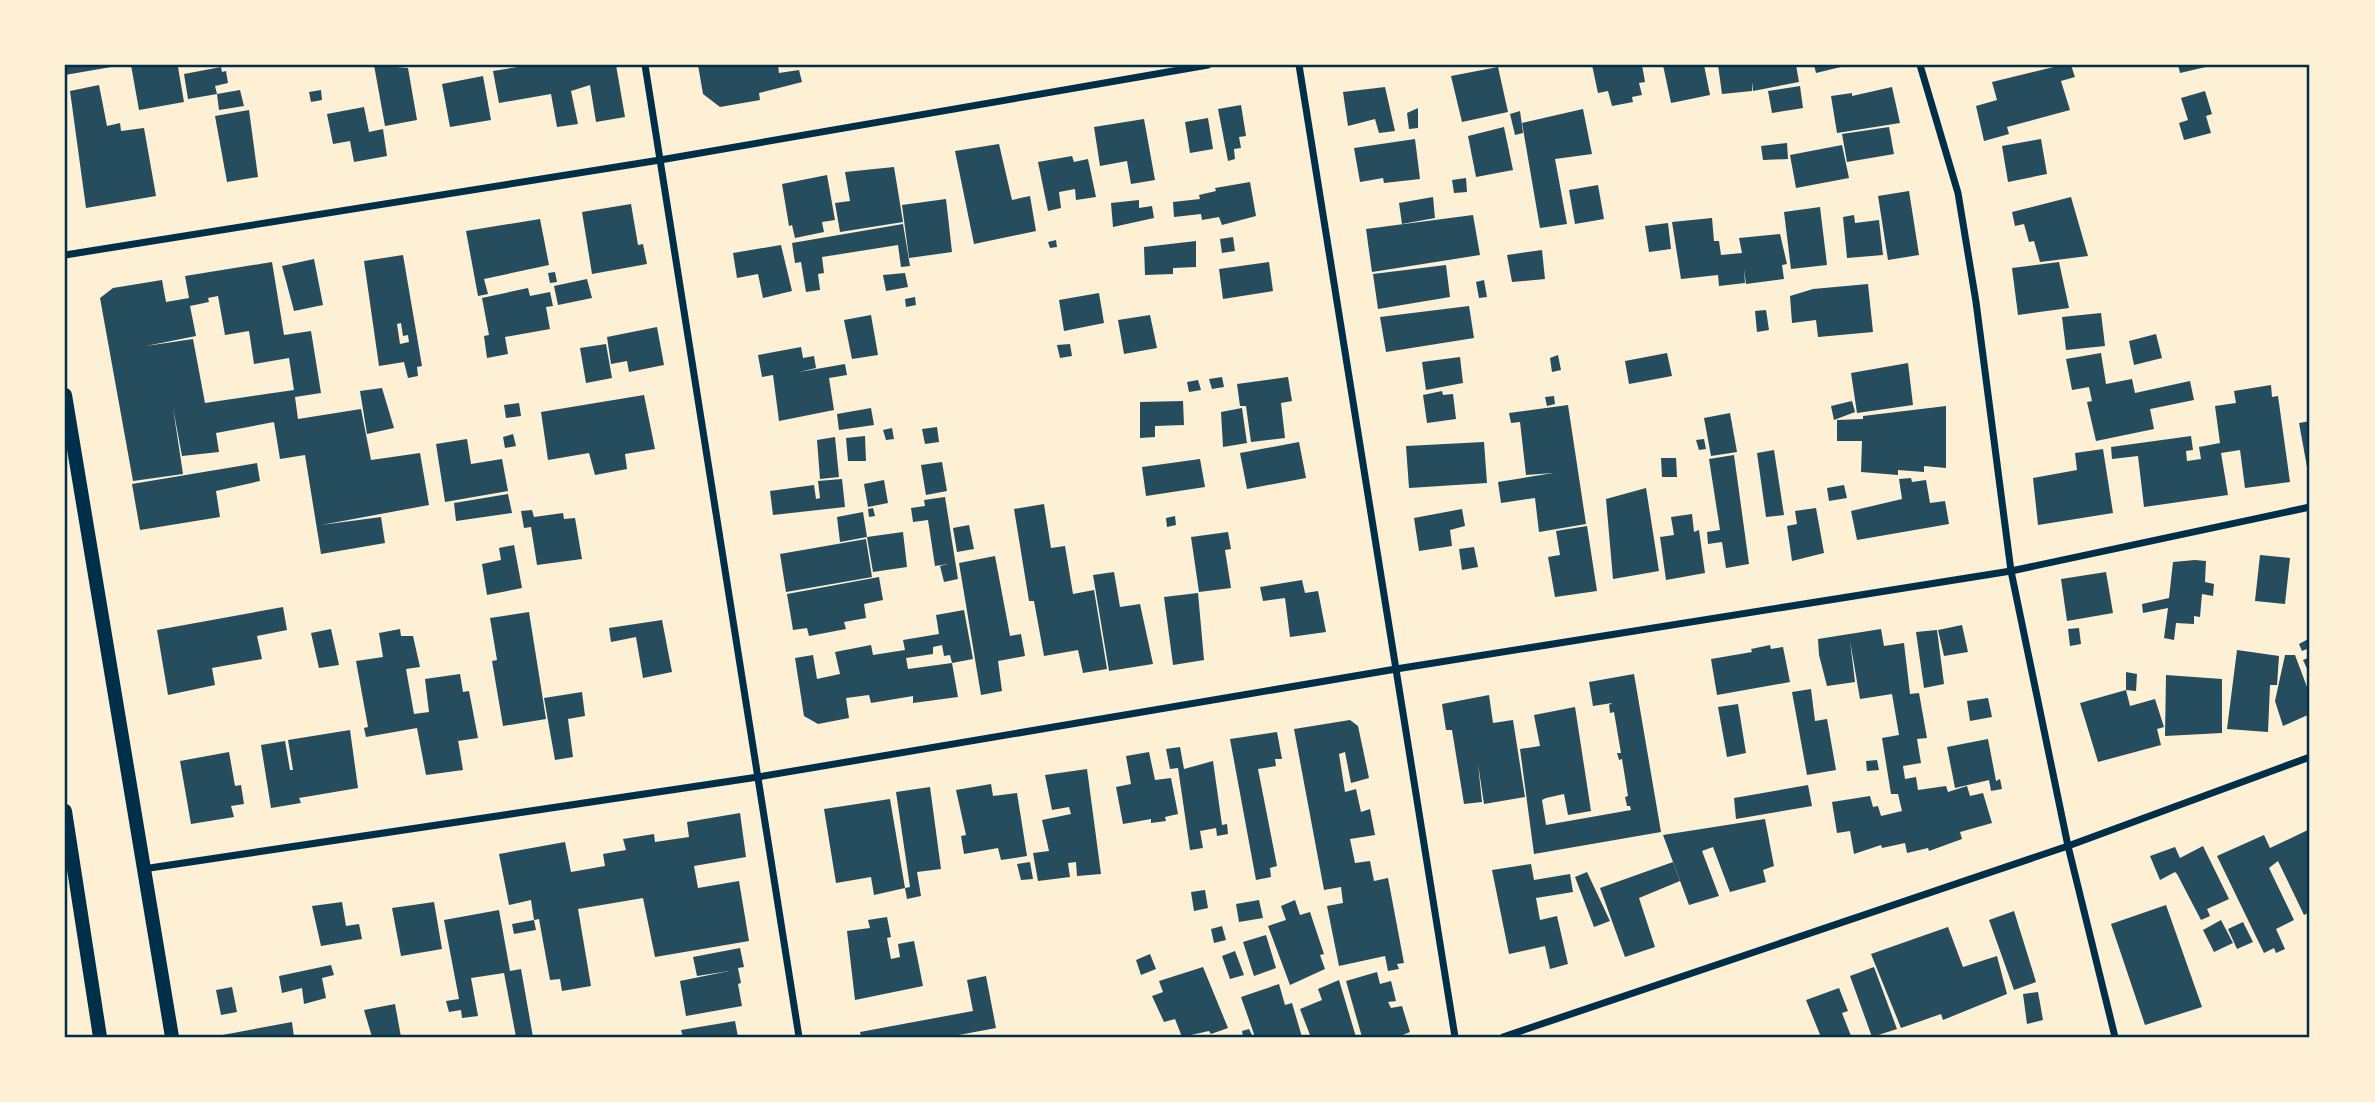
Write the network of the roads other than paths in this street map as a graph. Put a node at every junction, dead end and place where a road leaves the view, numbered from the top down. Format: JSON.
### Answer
{"nodes":[{"id":1,"x":645,"y":65,"type":"edge"},
{"id":2,"x":1208,"y":65,"type":"edge"},
{"id":3,"x":1299,"y":65,"type":"edge"},
{"id":4,"x":1920,"y":65,"type":"edge"},
{"id":5,"x":660,"y":160,"type":"junction"},
{"id":6,"x":65,"y":255,"type":"edge"},
{"id":7,"x":65,"y":395,"type":"edge"},
{"id":8,"x":2310,"y":507,"type":"edge"},
{"id":9,"x":2011,"y":571,"type":"junction"},
{"id":10,"x":1396,"y":669,"type":"junction"},
{"id":11,"x":2310,"y":757,"type":"edge"},
{"id":12,"x":758,"y":777,"type":"junction"},
{"id":13,"x":65,"y":811,"type":"edge"},
{"id":14,"x":2068,"y":846,"type":"junction"},
{"id":15,"x":143,"y":869,"type":"junction"},
{"id":16,"x":100,"y":1037,"type":"edge"},
{"id":17,"x":172,"y":1037,"type":"edge"},
{"id":18,"x":799,"y":1037,"type":"edge"},
{"id":19,"x":1455,"y":1037,"type":"edge"},
{"id":20,"x":1503,"y":1037,"type":"edge"},
{"id":21,"x":2115,"y":1037,"type":"edge"}],
"edges":[{"from":1,"to":5,"type":"street"},
{"from":2,"to":5,"type":"street"},
{"from":3,"to":10,"type":"street"},
{"from":4,"to":9,"type":"street"},
{"from":5,"to":6,"type":"street"},
{"from":5,"to":12,"type":"street"},
{"from":7,"to":15,"type":"main road"},
{"from":8,"to":9,"type":"street"},
{"from":9,"to":10,"type":"street"},
{"from":9,"to":14,"type":"street"},
{"from":10,"to":12,"type":"street"},
{"from":10,"to":19,"type":"street"},
{"from":11,"to":14,"type":"street"},
{"from":12,"to":15,"type":"street"},
{"from":12,"to":18,"type":"street"},
{"from":13,"to":16,"type":"main road"},
{"from":14,"to":20,"type":"street"},
{"from":14,"to":21,"type":"street"},
{"from":15,"to":17,"type":"main road"}]}
